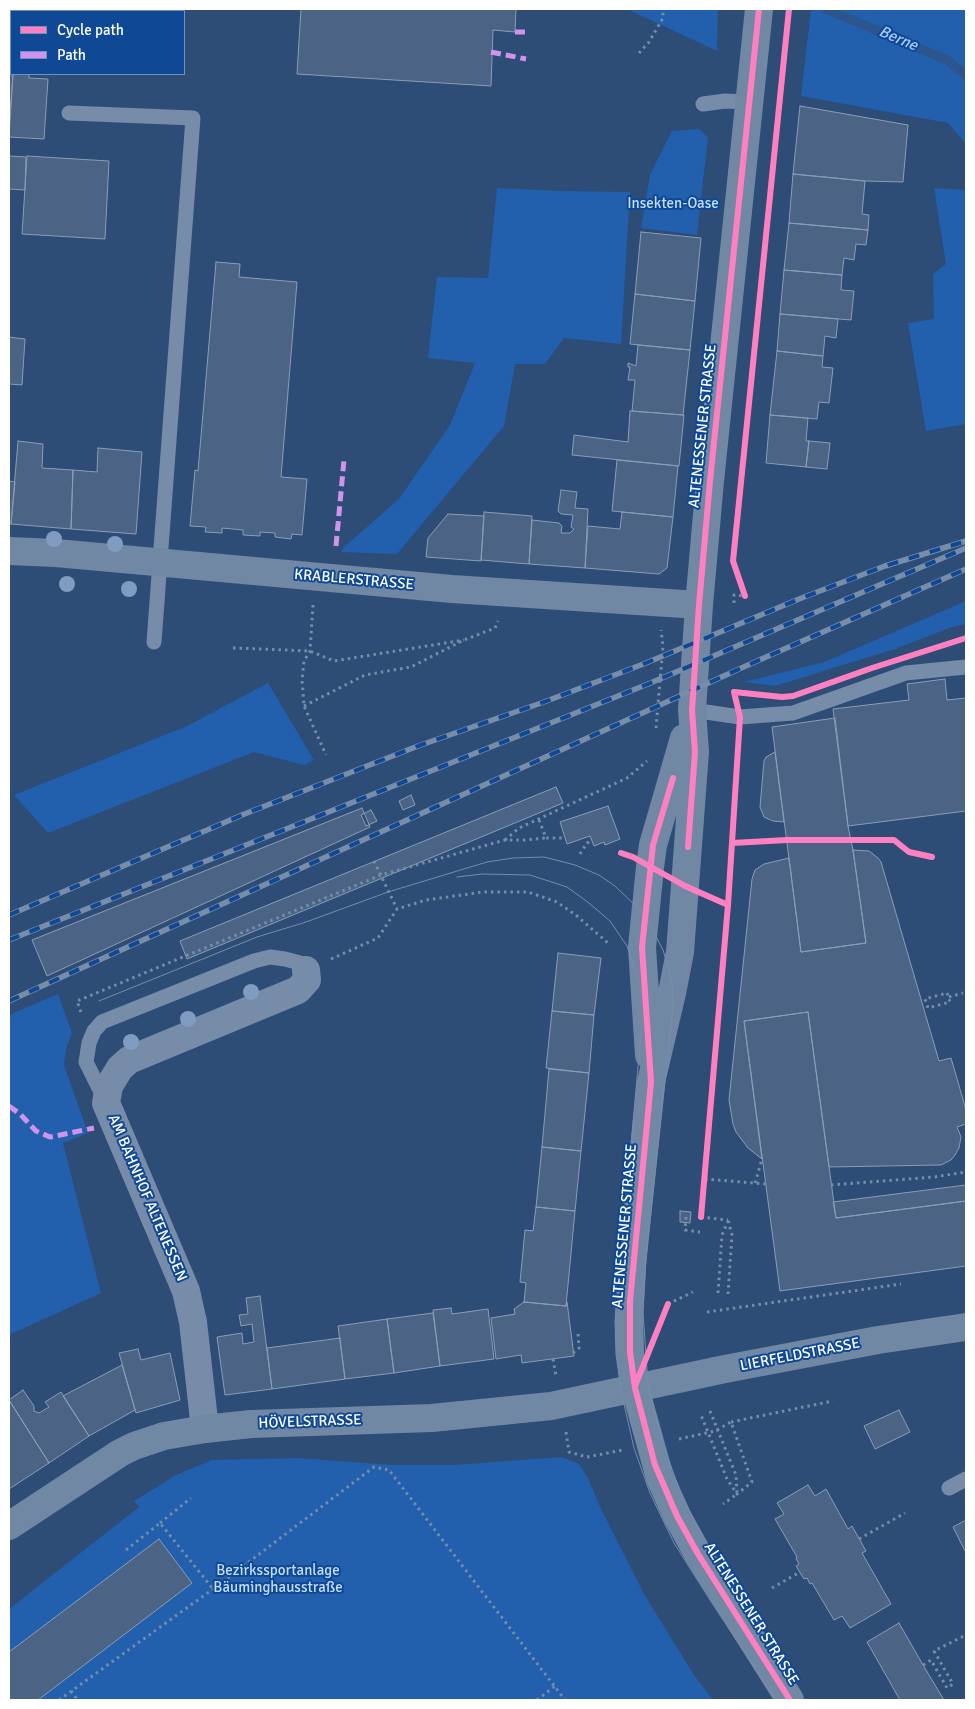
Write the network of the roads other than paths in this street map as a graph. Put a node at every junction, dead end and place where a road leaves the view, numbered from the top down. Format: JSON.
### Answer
{"nodes":[{"id":1,"x":759,"y":9,"type":"edge"},
{"id":2,"x":749,"y":102,"type":"junction"},
{"id":3,"x":703,"y":104,"type":"dead end"},
{"id":4,"x":69,"y":113,"type":"dead end"},
{"id":5,"x":9,"y":551,"type":"edge"},
{"id":6,"x":159,"y":562,"type":"junction"},
{"id":7,"x":699,"y":605,"type":"junction"},
{"id":8,"x":154,"y":642,"type":"dead end"},
{"id":9,"x":966,"y":667,"type":"edge"},
{"id":10,"x":692,"y":710,"type":"junction"},
{"id":11,"x":306,"y":970,"type":"joint"},
{"id":12,"x":651,"y":1082,"type":"junction"},
{"id":13,"x":106,"y":1102,"type":"junction"},
{"id":14,"x":966,"y":1327,"type":"edge"},
{"id":15,"x":634,"y":1388,"type":"junction"},
{"id":16,"x":204,"y":1429,"type":"junction"},
{"id":17,"x":966,"y":1479,"type":"edge"},
{"id":18,"x":949,"y":1488,"type":"dead end"},
{"id":19,"x":9,"y":1526,"type":"edge"},
{"id":20,"x":790,"y":1700,"type":"edge"}],
"edges":[{"from":1,"to":2,"type":"main road","name":"ALTENESSENER STRASSE"},
{"from":2,"to":3,"type":"lane"},
{"from":2,"to":7,"type":"main road","name":"ALTENESSENER STRASSE"},
{"from":4,"to":6,"type":"lane"},
{"from":5,"to":6,"type":"main road","name":"KRABLERSTRASSE"},
{"from":6,"to":7,"type":"main road","name":"KRABLERSTRASSE"},
{"from":6,"to":8,"type":"lane"},
{"from":7,"to":10,"type":"main road","name":"ALTENESSENER STRASSE"},
{"from":9,"to":10,"type":"lane"},
{"from":10,"to":12,"type":"main road","name":"ALTENESSENER STRASSE"},
{"from":10,"to":12,"type":"main road","name":"ALTENESSENER STRASSE"},
{"from":11,"to":13,"type":"street","name":"AM BAHNHOF ALTENESSEN"},
{"from":11,"to":13,"type":"lane"},
{"from":12,"to":15,"type":"main road","name":"ALTENESSENER STRASSE"},
{"from":13,"to":16,"type":"street","name":"AM BAHNHOF ALTENESSEN"},
{"from":14,"to":15,"type":"main road","name":"LIERFELDSTRASSE"},
{"from":15,"to":16,"type":"main road","name":"HÖVELSTRASSE"},
{"from":15,"to":20,"type":"main road","name":"ALTENESSENER STRASSE"},
{"from":16,"to":19,"type":"main road","name":"HÖVELSTRASSE"},
{"from":17,"to":18,"type":"lane"}]}
